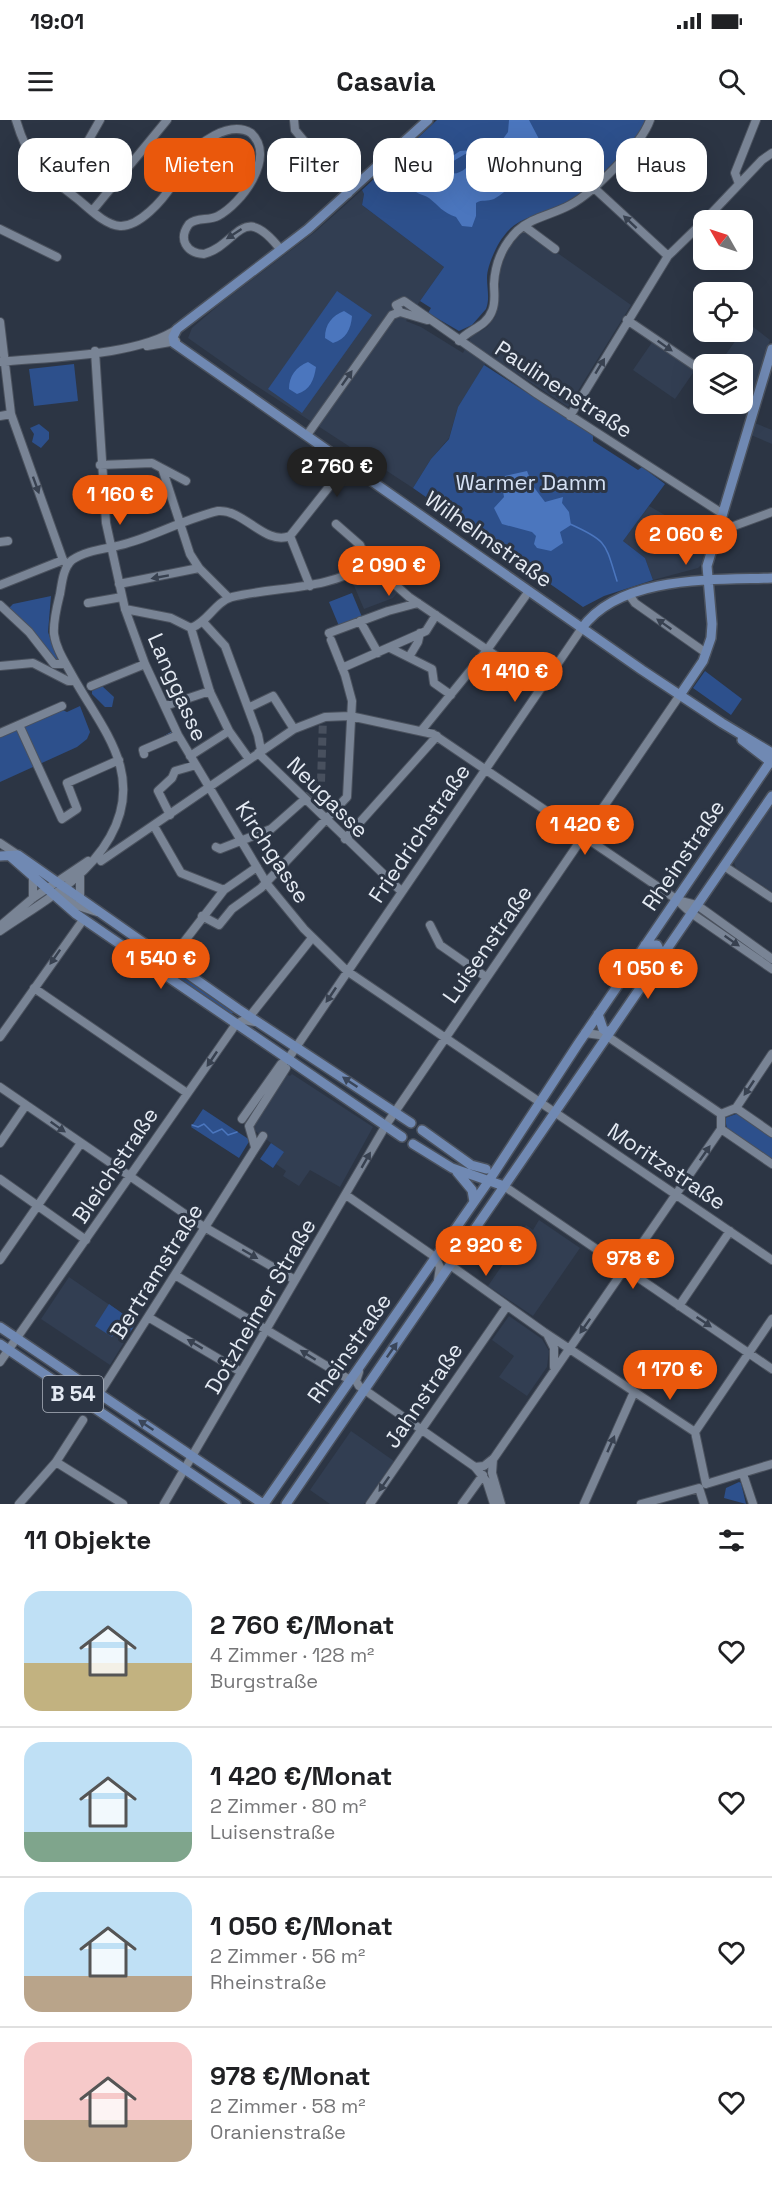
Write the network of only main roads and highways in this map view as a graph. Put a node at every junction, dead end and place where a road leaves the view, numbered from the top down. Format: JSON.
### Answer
{"nodes":[{"id":1,"x":428,"y":120,"type":"edge"},
{"id":2,"x":197,"y":315,"type":"junction"},
{"id":3,"x":175,"y":341,"type":"junction"},
{"id":4,"x":772,"y":349,"type":"edge"},
{"id":5,"x":706,"y":578,"type":"junction"},
{"id":6,"x":772,"y":578,"type":"edge"},
{"id":7,"x":582,"y":628,"type":"junction"},
{"id":8,"x":680,"y":695,"type":"junction"},
{"id":9,"x":772,"y":759,"type":"edge"},
{"id":10,"x":772,"y":796,"type":"edge"},
{"id":11,"x":8,"y":857,"type":"edge"},
{"id":12,"x":55,"y":889,"type":"junction"},
{"id":13,"x":135,"y":936,"type":"junction"},
{"id":14,"x":645,"y":945,"type":"junction"},
{"id":15,"x":662,"y":956,"type":"junction"},
{"id":16,"x":138,"y":957,"type":"junction"},
{"id":17,"x":598,"y":1014,"type":"junction"},
{"id":18,"x":610,"y":1033,"type":"junction"},
{"id":19,"x":284,"y":1039,"type":"junction"},
{"id":20,"x":287,"y":1063,"type":"junction"},
{"id":21,"x":411,"y":1123,"type":"dead end"},
{"id":22,"x":422,"y":1130,"type":"dead end"},
{"id":23,"x":402,"y":1137,"type":"dead end"},
{"id":24,"x":413,"y":1144,"type":"dead end"},
{"id":25,"x":500,"y":1162,"type":"junction"},
{"id":26,"x":486,"y":1169,"type":"junction"},
{"id":27,"x":456,"y":1170,"type":"junction"},
{"id":28,"x":469,"y":1176,"type":"junction"},
{"id":29,"x":488,"y":1182,"type":"junction"},
{"id":30,"x":504,"y":1186,"type":"junction"},
{"id":31,"x":474,"y":1202,"type":"junction"},
{"id":32,"x":0,"y":1327,"type":"edge"},
{"id":33,"x":4,"y":1347,"type":"edge"},
{"id":34,"x":233,"y":1503,"type":"edge"},
{"id":35,"x":263,"y":1504,"type":"edge"},
{"id":36,"x":286,"y":1504,"type":"edge"}],
"edges":[{"from":1,"to":2,"type":"main road"},
{"from":2,"to":3,"type":"main road"},
{"from":2,"to":3,"type":"main road"},
{"from":3,"to":7,"type":"main road","name":"Wilhelmstraße"},
{"from":4,"to":5,"type":"main road"},
{"from":5,"to":6,"type":"main road"},
{"from":5,"to":7,"type":"main road"},
{"from":5,"to":8,"type":"main road"},
{"from":7,"to":8,"type":"main road","name":"Wilhelmstraße"},
{"from":8,"to":9,"type":"main road","name":"Wilhelmstraße"},
{"from":9,"to":14,"type":"main road","name":"Rheinstraße"},
{"from":10,"to":15,"type":"main road","name":"Rheinstraße"},
{"from":11,"to":12,"type":"main road"},
{"from":11,"to":12,"type":"main road"},
{"from":12,"to":13,"type":"main road"},
{"from":12,"to":16,"type":"main road"},
{"from":13,"to":16,"type":"main road"},
{"from":13,"to":19,"type":"main road"},
{"from":14,"to":15,"type":"main road"},
{"from":14,"to":17,"type":"main road","name":"Rheinstraße"},
{"from":15,"to":18,"type":"main road","name":"Rheinstraße"},
{"from":16,"to":20,"type":"main road"},
{"from":17,"to":18,"type":"main road"},
{"from":17,"to":25,"type":"main road","name":"Rheinstraße"},
{"from":18,"to":30,"type":"main road","name":"Rheinstraße"},
{"from":19,"to":20,"type":"main road"},
{"from":21,"to":19,"type":"main road","one_way":true},
{"from":20,"to":23,"type":"main road"},
{"from":22,"to":26,"type":"main road"},
{"from":24,"to":27,"type":"main road"},
{"from":25,"to":26,"type":"main road"},
{"from":25,"to":29,"type":"main road","name":"Rheinstraße"},
{"from":26,"to":28,"type":"main road"},
{"from":27,"to":28,"type":"main road"},
{"from":27,"to":31,"type":"main road"},
{"from":28,"to":29,"type":"main road"},
{"from":29,"to":30,"type":"main road"},
{"from":29,"to":31,"type":"main road","name":"Rheinstraße"},
{"from":36,"to":30,"type":"main road","name":"Rheinstraße","one_way":true},
{"from":31,"to":35,"type":"main road","name":"Rheinstraße"},
{"from":35,"to":32,"type":"main road","number":"B 54","one_way":true},
{"from":33,"to":34,"type":"main road","number":"B 54"}]}
